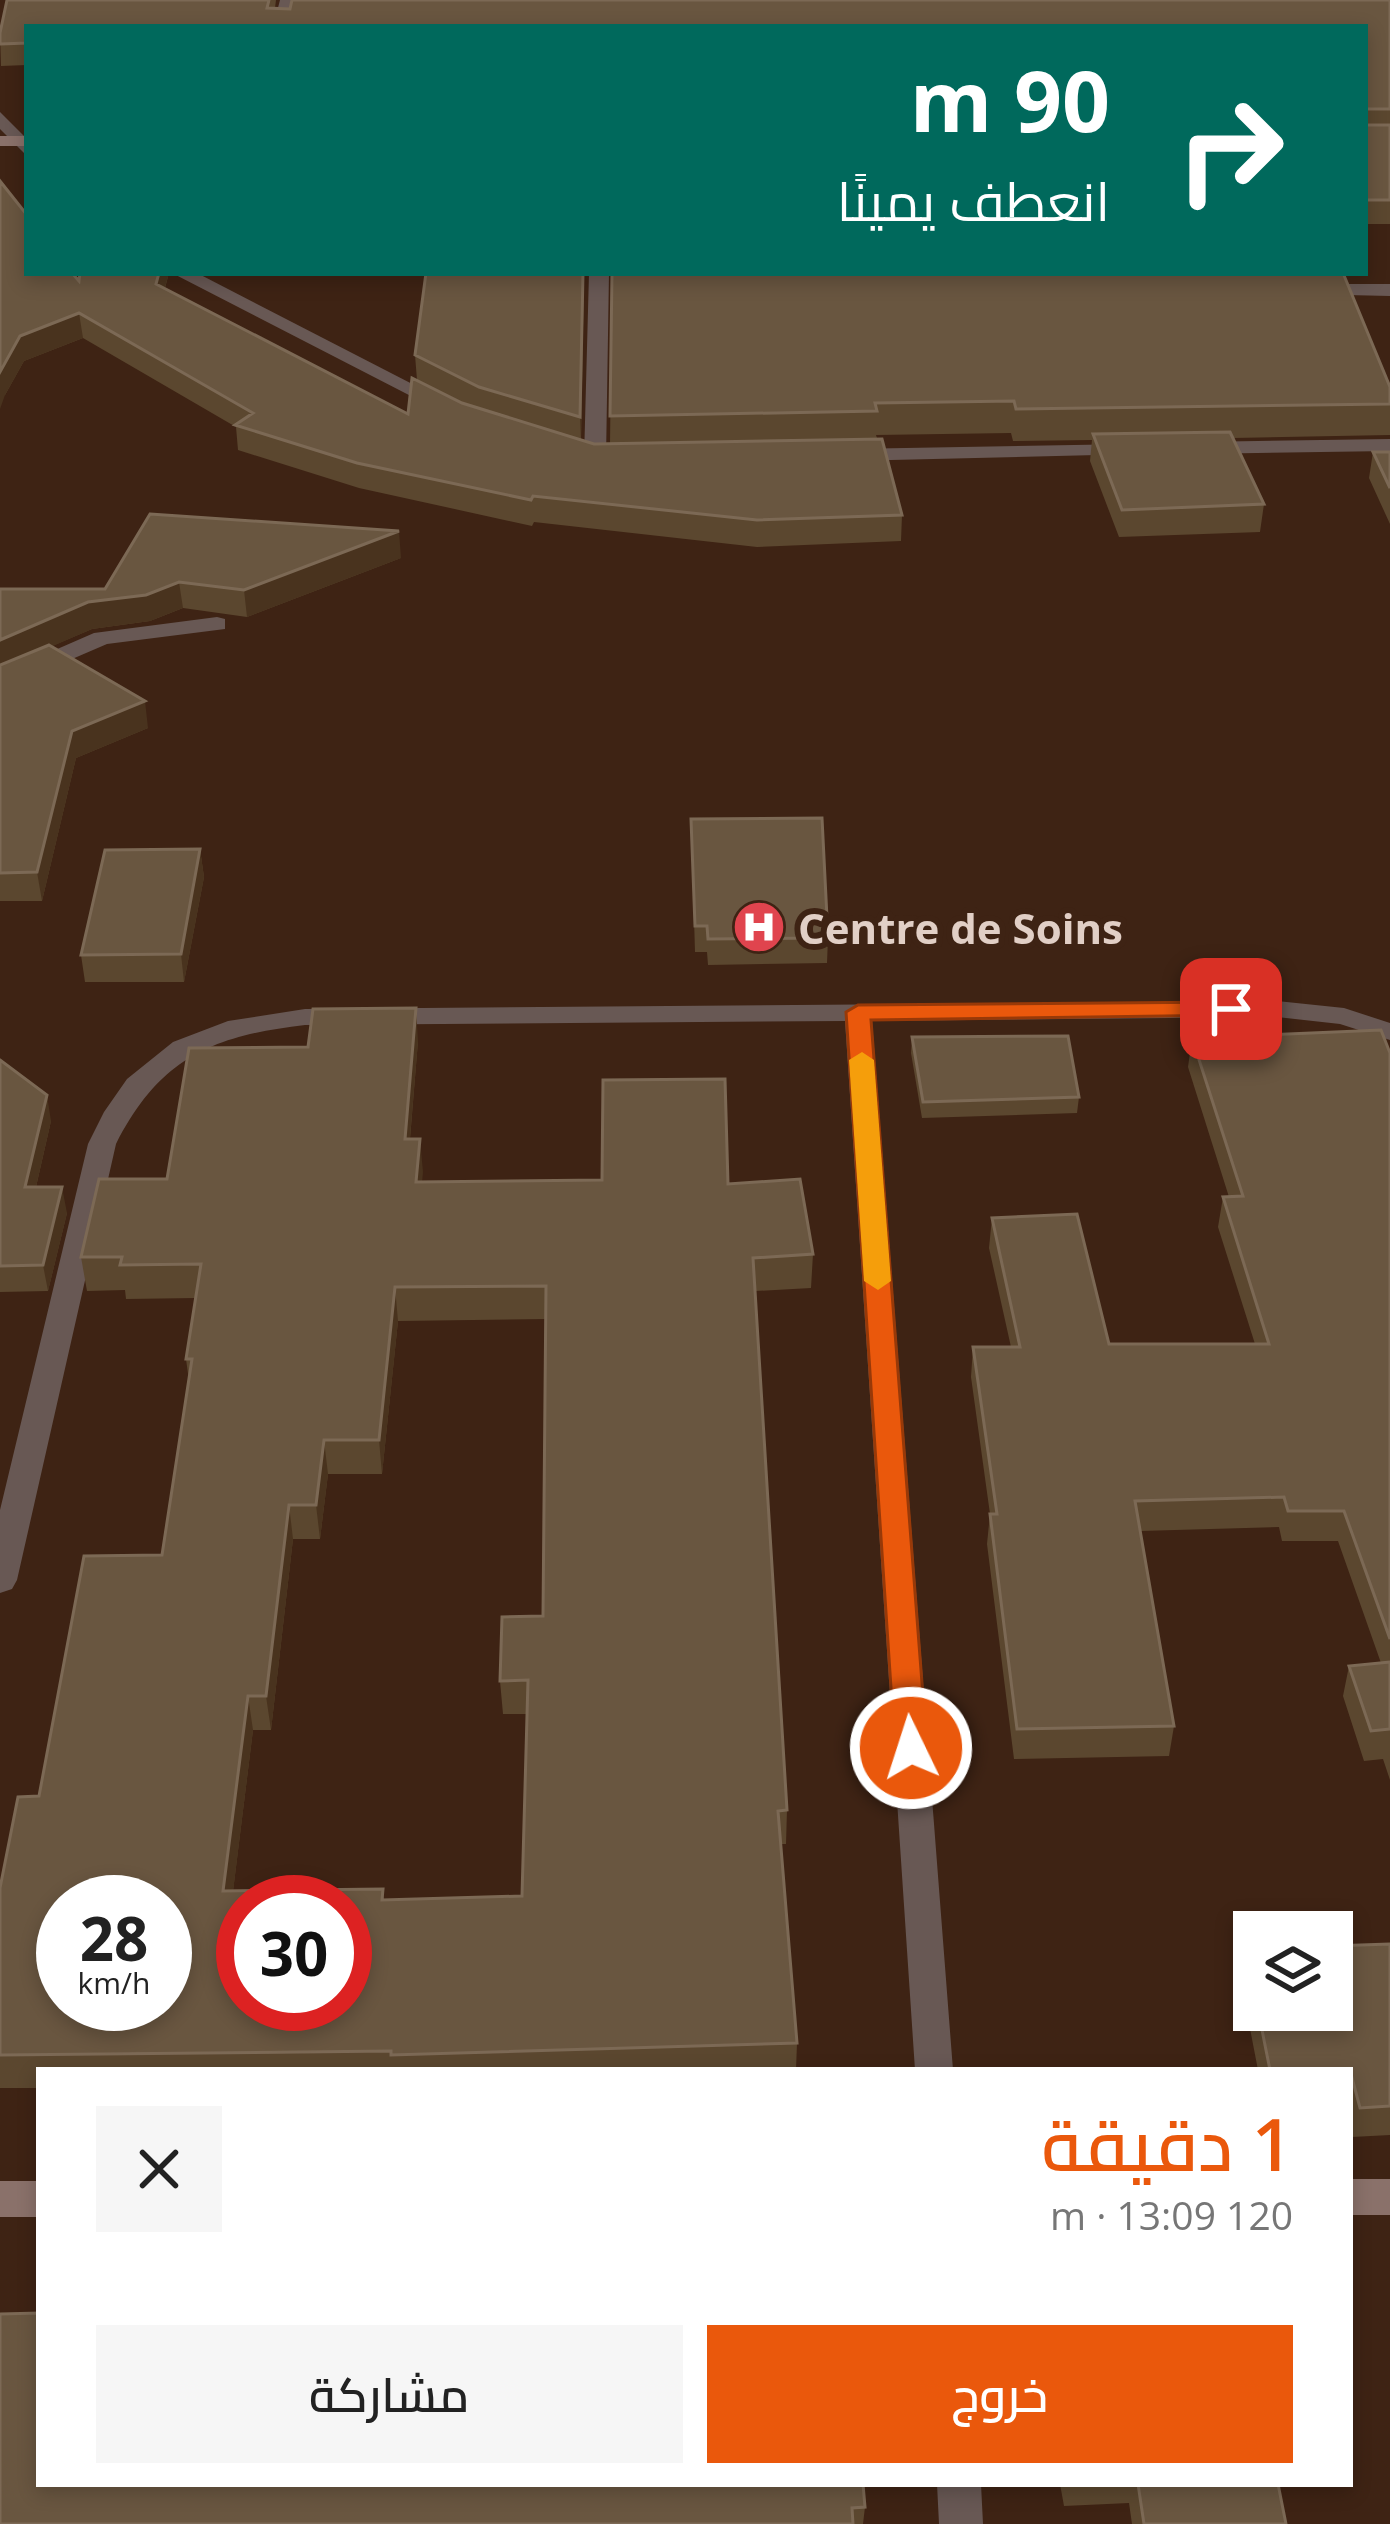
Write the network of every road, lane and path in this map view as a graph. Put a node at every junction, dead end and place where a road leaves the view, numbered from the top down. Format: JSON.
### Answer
{"nodes":[{"id":1,"x":0,"y":117,"type":"edge"},
{"id":2,"x":18,"y":144,"type":"edge"},
{"id":3,"x":188,"y":276,"type":"edge"},
{"id":4,"x":601,"y":282,"type":"edge"},
{"id":5,"x":626,"y":290,"type":"edge"},
{"id":6,"x":1294,"y":290,"type":"edge"},
{"id":7,"x":1390,"y":290,"type":"edge"},
{"id":8,"x":472,"y":420,"type":"edge"},
{"id":9,"x":1390,"y":445,"type":"edge"},
{"id":10,"x":1156,"y":449,"type":"edge"},
{"id":11,"x":1180,"y":449,"type":"edge"},
{"id":12,"x":829,"y":455,"type":"edge"},
{"id":13,"x":618,"y":459,"type":"edge"},
{"id":14,"x":217,"y":624,"type":"edge"},
{"id":15,"x":0,"y":683,"type":"edge"},
{"id":16,"x":858,"y":1012,"type":"junction"},
{"id":17,"x":1390,"y":1032,"type":"edge"},
{"id":18,"x":0,"y":1580,"type":"edge"},
{"id":19,"x":934,"y":2067,"type":"edge"},
{"id":20,"x":1353,"y":2197,"type":"edge"},
{"id":21,"x":1390,"y":2197,"type":"edge"},
{"id":22,"x":0,"y":2199,"type":"edge"},
{"id":23,"x":36,"y":2199,"type":"edge"},
{"id":24,"x":959,"y":2487,"type":"edge"},
{"id":25,"x":961,"y":2524,"type":"edge"}],
"edges":[{"from":1,"to":2,"type":"street"},
{"from":3,"to":8,"type":"street"},
{"from":4,"to":5,"type":"street"},
{"from":4,"to":13,"type":"street"},
{"from":6,"to":7,"type":"street"},
{"from":9,"to":11,"type":"street"},
{"from":10,"to":12,"type":"street"},
{"from":14,"to":15,"type":"street"},
{"from":16,"to":17,"type":"street"},
{"from":16,"to":18,"type":"street"},
{"from":16,"to":19,"type":"street"},
{"from":20,"to":21,"type":"main road"},
{"from":22,"to":23,"type":"main road"},
{"from":24,"to":25,"type":"street"}]}
